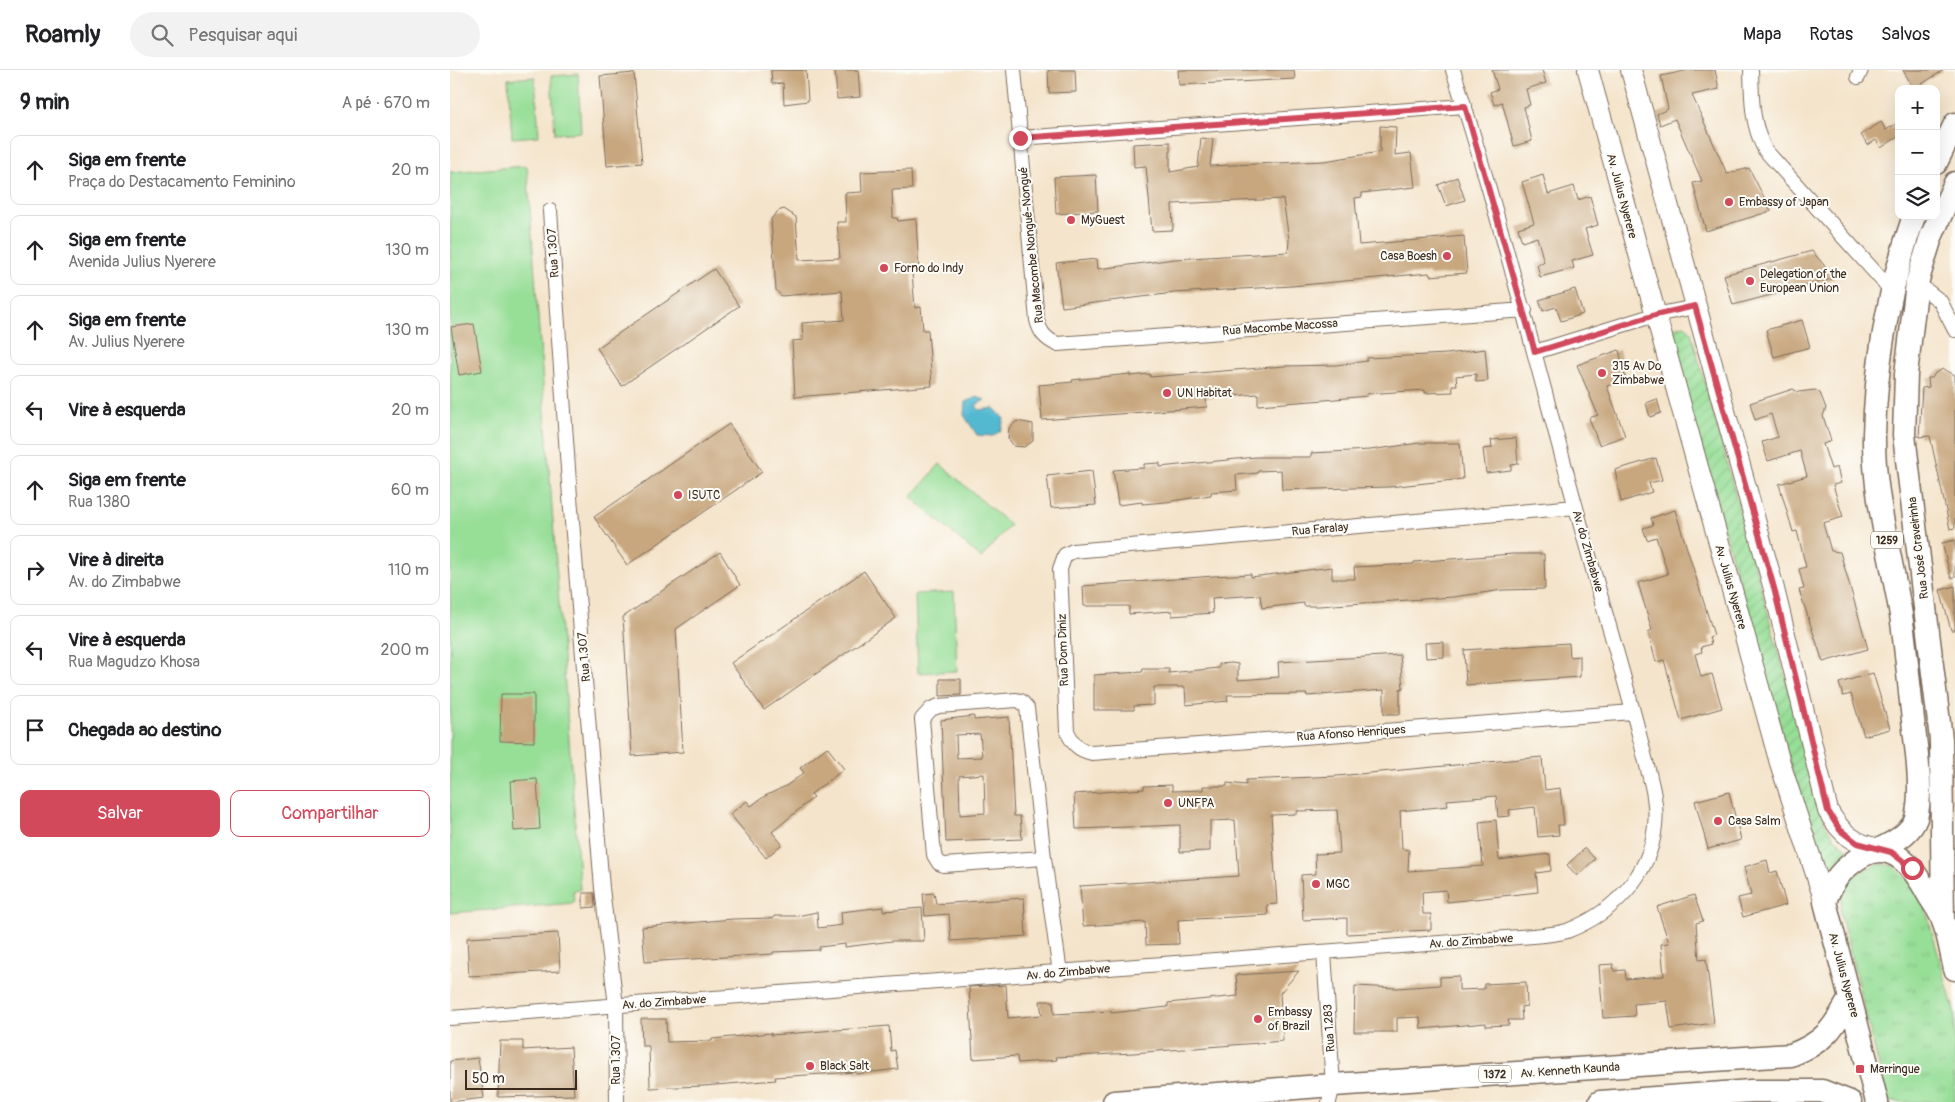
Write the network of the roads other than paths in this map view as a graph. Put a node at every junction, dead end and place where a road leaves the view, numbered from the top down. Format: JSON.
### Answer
{"nodes":[{"id":1,"x":1014,"y":70,"type":"edge"},
{"id":2,"x":1453,"y":70,"type":"edge"},
{"id":3,"x":1588,"y":70,"type":"edge"},
{"id":4,"x":1631,"y":70,"type":"edge"},
{"id":5,"x":1751,"y":70,"type":"edge"},
{"id":6,"x":1465,"y":106,"type":"junction"},
{"id":7,"x":1955,"y":124,"type":"edge"},
{"id":8,"x":1020,"y":138,"type":"junction"},
{"id":9,"x":1940,"y":156,"type":"edge"},
{"id":10,"x":1955,"y":183,"type":"edge"},
{"id":11,"x":550,"y":211,"type":"dead end"},
{"id":12,"x":1913,"y":220,"type":"edge"},
{"id":13,"x":1917,"y":283,"type":"junction"},
{"id":14,"x":1891,"y":290,"type":"junction"},
{"id":15,"x":1695,"y":306,"type":"junction"},
{"id":16,"x":1525,"y":310,"type":"junction"},
{"id":17,"x":1655,"y":315,"type":"junction"},
{"id":18,"x":1955,"y":330,"type":"edge"},
{"id":19,"x":1040,"y":331,"type":"joint"},
{"id":20,"x":1535,"y":352,"type":"junction"},
{"id":21,"x":1576,"y":507,"type":"junction"},
{"id":22,"x":1065,"y":555,"type":"joint"},
{"id":23,"x":1634,"y":712,"type":"junction"},
{"id":24,"x":1072,"y":743,"type":"joint"},
{"id":25,"x":1880,"y":850,"type":"junction"},
{"id":26,"x":1044,"y":858,"type":"junction"},
{"id":27,"x":1825,"y":902,"type":"junction"},
{"id":28,"x":1943,"y":920,"type":"junction"},
{"id":29,"x":1324,"y":953,"type":"junction"},
{"id":30,"x":1955,"y":969,"type":"edge"},
{"id":31,"x":1060,"y":974,"type":"junction"},
{"id":32,"x":1850,"y":998,"type":"junction"},
{"id":33,"x":616,"y":1006,"type":"junction"},
{"id":34,"x":450,"y":1018,"type":"edge"},
{"id":35,"x":1331,"y":1093,"type":"edge"},
{"id":36,"x":617,"y":1102,"type":"edge"},
{"id":37,"x":1114,"y":1102,"type":"edge"},
{"id":38,"x":1600,"y":1102,"type":"edge"},
{"id":39,"x":1850,"y":1102,"type":"edge"},
{"id":40,"x":1877,"y":1102,"type":"edge"}],
"edges":[{"from":1,"to":8,"type":"street","name":"Rua Macombe Nongué-Nongué"},
{"from":2,"to":6,"type":"street","name":"Av. do Zimbabwe"},
{"from":3,"to":17,"type":"main road","name":"Av. Julius Nyerere"},
{"from":4,"to":15,"type":"main road"},
{"from":5,"to":14,"type":"street"},
{"from":6,"to":8,"type":"street"},
{"from":6,"to":16,"type":"street","name":"Av. do Zimbabwe"},
{"from":7,"to":9,"type":"main road"},
{"from":8,"to":19,"type":"street","name":"Rua Macombe Nongué-Nongué"},
{"from":10,"to":13,"type":"main road","name":"Rua José Craveirinha"},
{"from":11,"to":33,"type":"street","name":"Rua 1.307"},
{"from":12,"to":14,"type":"main road","number":"1259"},
{"from":13,"to":18,"type":"street"},
{"from":13,"to":28,"type":"main road","name":"Rua José Craveirinha"},
{"from":14,"to":25,"type":"main road","number":"1259"},
{"from":15,"to":17,"type":"street"},
{"from":15,"to":25,"type":"main road"},
{"from":16,"to":19,"type":"street","name":"Rua Macombe Macossa"},
{"from":16,"to":20,"type":"street","name":"Av. do Zimbabwe"},
{"from":17,"to":20,"type":"street"},
{"from":17,"to":27,"type":"main road","name":"Av. Julius Nyerere"},
{"from":20,"to":21,"type":"street","name":"Av. do Zimbabwe"},
{"from":21,"to":22,"type":"street","name":"Rua Faralay"},
{"from":21,"to":23,"type":"street","name":"Av. do Zimbabwe"},
{"from":22,"to":24,"type":"street","name":"Rua Dom Diniz"},
{"from":23,"to":24,"type":"street","name":"Rua Afonso Henriques"},
{"from":23,"to":29,"type":"street","name":"Av. do Zimbabwe"},
{"from":25,"to":27,"type":"main road"},
{"from":25,"to":28,"type":"main road"},
{"from":26,"to":26,"type":"street"},
{"from":26,"to":31,"type":"street"},
{"from":27,"to":32,"type":"main road","name":"Av. Julius Nyerere"},
{"from":28,"to":30,"type":"main road"},
{"from":29,"to":31,"type":"street","name":"Av. do Zimbabwe"},
{"from":29,"to":35,"type":"street","name":"Rua 1.283"},
{"from":31,"to":33,"type":"street","name":"Av. do Zimbabwe"},
{"from":32,"to":35,"type":"main road","name":"Av. Kenneth Kaunda","number":"1372"},
{"from":32,"to":40,"type":"main road","name":"Av. Julius Nyerere"},
{"from":33,"to":34,"type":"street","name":"Av. do Zimbabwe"},
{"from":33,"to":36,"type":"street","name":"Rua 1.307"},
{"from":35,"to":37,"type":"main road","name":"Av. Kenneth Kaunda","number":"1372"},
{"from":38,"to":39,"type":"main road"}]}
